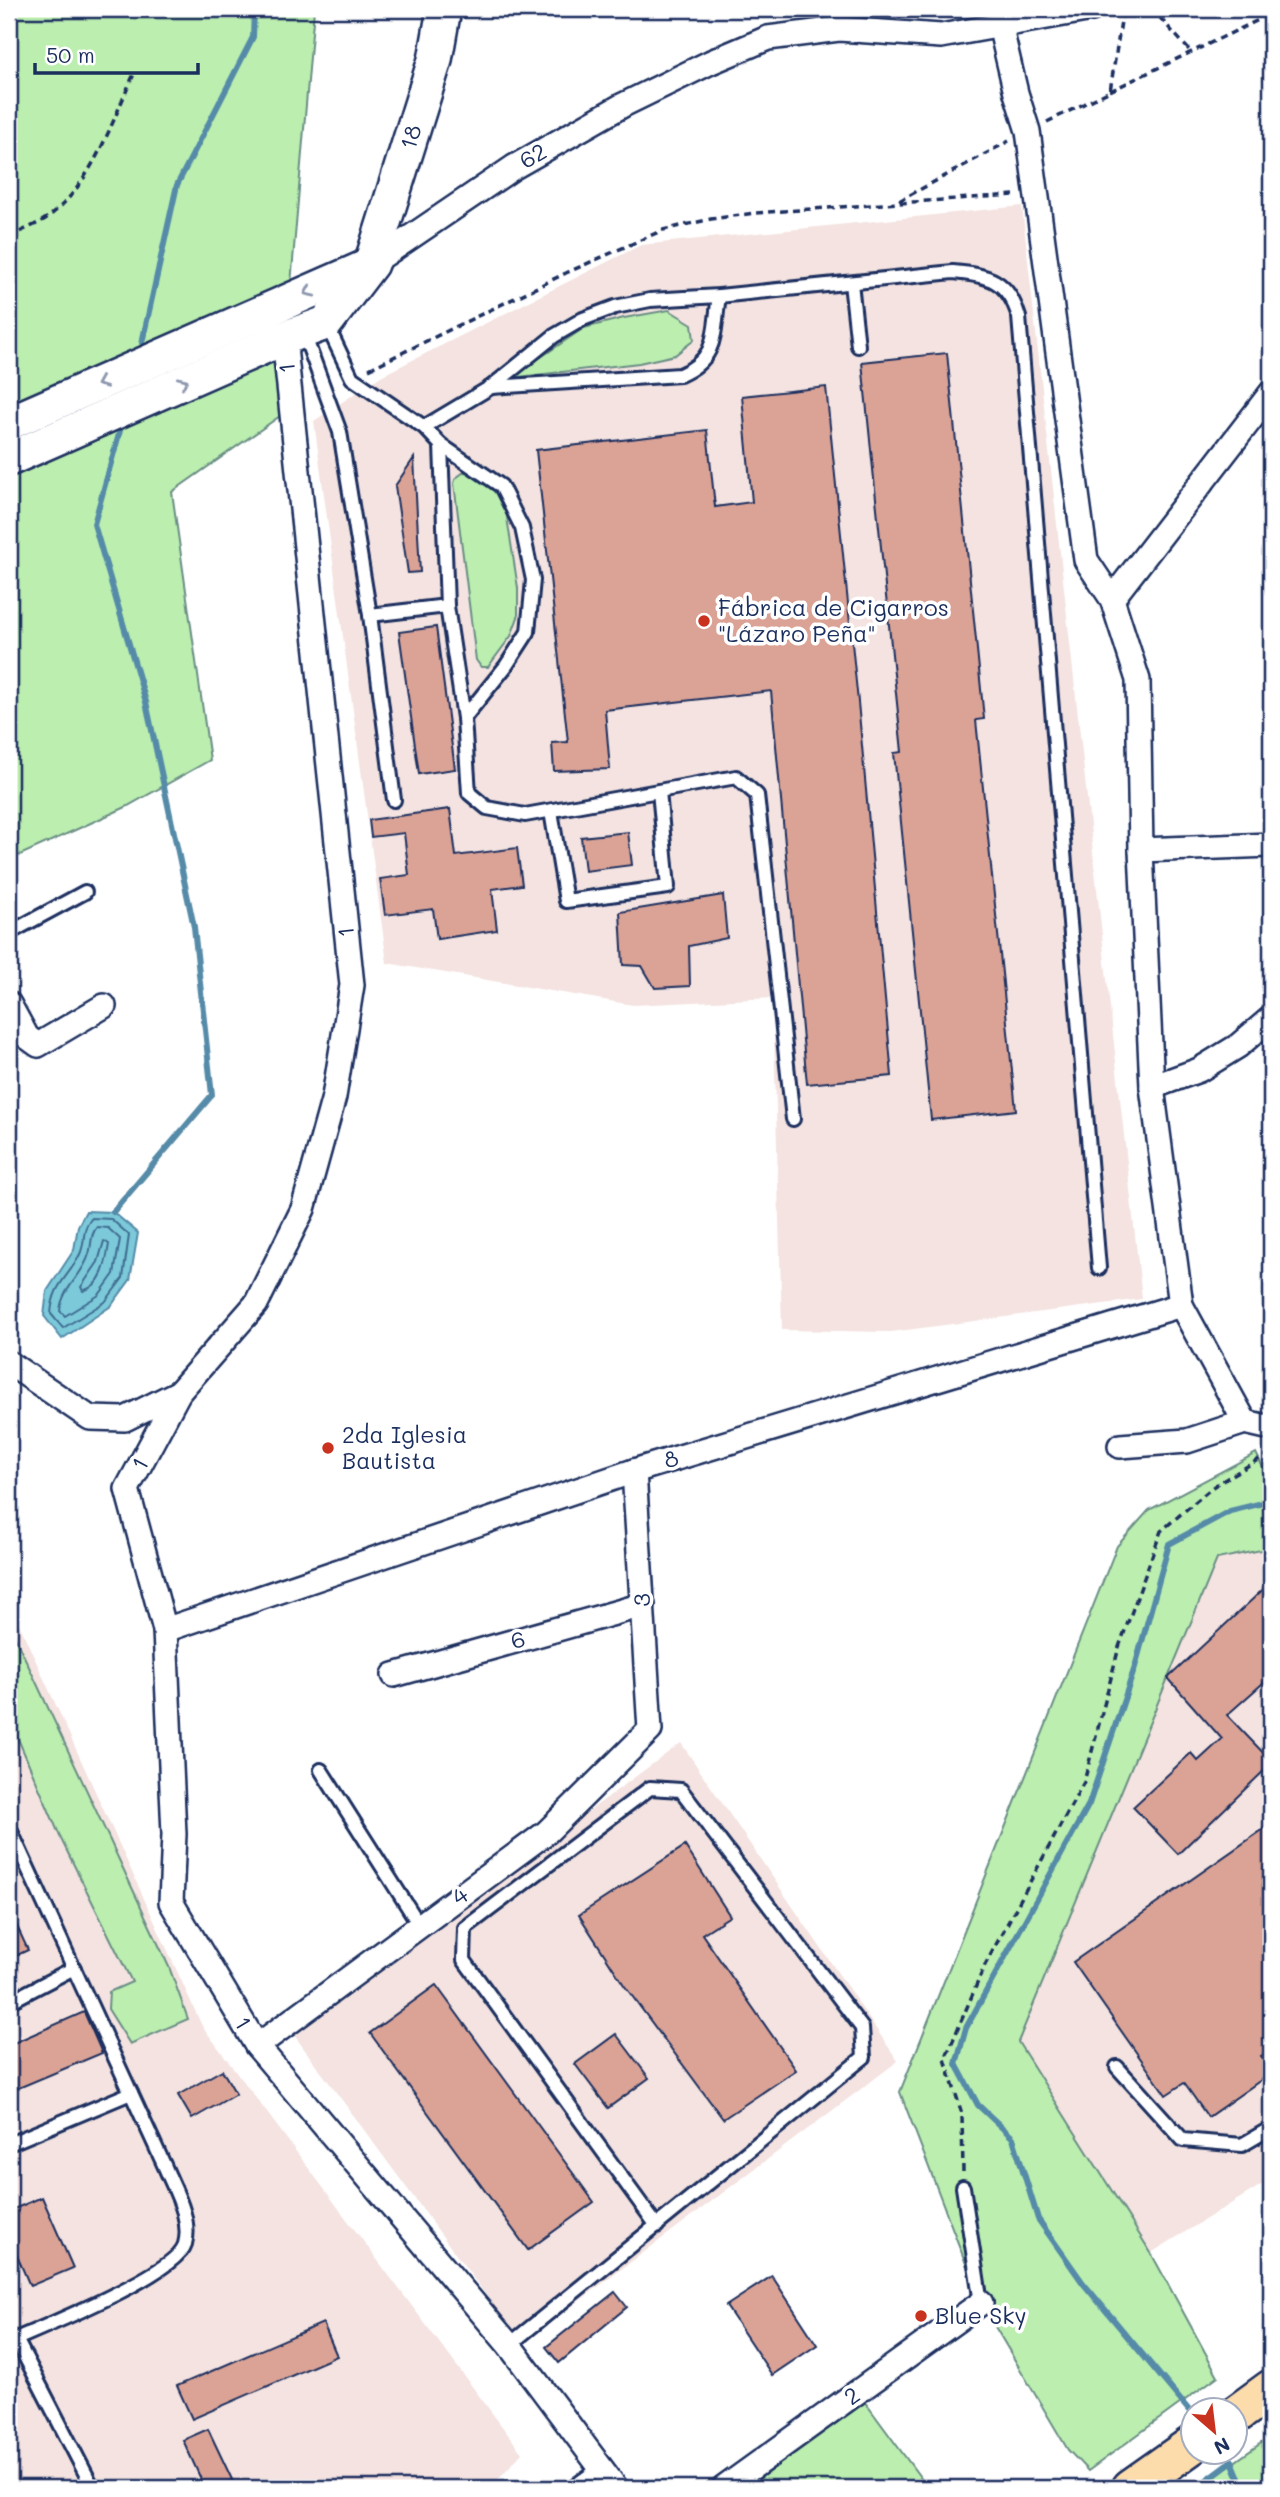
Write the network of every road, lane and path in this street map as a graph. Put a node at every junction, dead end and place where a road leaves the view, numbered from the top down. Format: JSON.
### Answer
{"nodes":[{"id":1,"x":444,"y":9,"type":"edge"},
{"id":2,"x":1092,"y":9,"type":"edge"},
{"id":3,"x":1123,"y":9,"type":"edge"},
{"id":4,"x":1152,"y":9,"type":"edge"},
{"id":5,"x":1271,"y":14,"type":"edge"},
{"id":6,"x":1000,"y":25,"type":"junction"},
{"id":7,"x":1191,"y":52,"type":"junction"},
{"id":8,"x":134,"y":74,"type":"dead end"},
{"id":9,"x":1110,"y":91,"type":"junction"},
{"id":10,"x":1028,"y":131,"type":"junction"},
{"id":11,"x":1036,"y":193,"type":"junction"},
{"id":12,"x":897,"y":202,"type":"junction"},
{"id":13,"x":9,"y":237,"type":"edge"},
{"id":14,"x":371,"y":264,"type":"junction"},
{"id":15,"x":851,"y":283,"type":"junction"},
{"id":16,"x":719,"y":296,"type":"junction"},
{"id":17,"x":304,"y":331,"type":"junction"},
{"id":18,"x":858,"y":346,"type":"dead end"},
{"id":19,"x":352,"y":378,"type":"junction"},
{"id":20,"x":491,"y":387,"type":"junction"},
{"id":21,"x":1271,"y":393,"type":"edge"},
{"id":22,"x":9,"y":423,"type":"edge"},
{"id":23,"x":424,"y":427,"type":"junction"},
{"id":24,"x":441,"y":445,"type":"junction"},
{"id":25,"x":9,"y":459,"type":"edge"},
{"id":26,"x":1112,"y":599,"type":"junction"},
{"id":27,"x":447,"y":606,"type":"junction"},
{"id":28,"x":370,"y":615,"type":"junction"},
{"id":29,"x":464,"y":718,"type":"junction"},
{"id":30,"x":659,"y":791,"type":"junction"},
{"id":31,"x":394,"y":800,"type":"dead end"},
{"id":32,"x":551,"y":811,"type":"junction"},
{"id":33,"x":1271,"y":845,"type":"edge"},
{"id":34,"x":1141,"y":849,"type":"junction"},
{"id":35,"x":85,"y":892,"type":"dead end"},
{"id":36,"x":9,"y":933,"type":"edge"},
{"id":37,"x":9,"y":1004,"type":"edge"},
{"id":38,"x":104,"y":1006,"type":"dead end"},
{"id":39,"x":1271,"y":1018,"type":"edge"},
{"id":40,"x":1152,"y":1087,"type":"junction"},
{"id":41,"x":793,"y":1119,"type":"dead end"},
{"id":42,"x":1099,"y":1268,"type":"dead end"},
{"id":43,"x":1181,"y":1305,"type":"junction"},
{"id":44,"x":9,"y":1363,"type":"edge"},
{"id":45,"x":180,"y":1392,"type":"junction"},
{"id":46,"x":1245,"y":1422,"type":"junction"},
{"id":47,"x":1271,"y":1428,"type":"edge"},
{"id":48,"x":1120,"y":1446,"type":"dead end"},
{"id":49,"x":1271,"y":1452,"type":"edge"},
{"id":50,"x":634,"y":1471,"type":"junction"},
{"id":51,"x":642,"y":1605,"type":"junction"},
{"id":52,"x":165,"y":1630,"type":"junction"},
{"id":53,"x":394,"y":1675,"type":"dead end"},
{"id":54,"x":650,"y":1730,"type":"joint"},
{"id":55,"x":321,"y":1770,"type":"dead end"},
{"id":56,"x":9,"y":1827,"type":"edge"},
{"id":57,"x":420,"y":1926,"type":"junction"},
{"id":58,"x":74,"y":1968,"type":"junction"},
{"id":59,"x":9,"y":2002,"type":"edge"},
{"id":60,"x":257,"y":2046,"type":"junction"},
{"id":61,"x":1117,"y":2067,"type":"dead end"},
{"id":62,"x":131,"y":2093,"type":"junction"},
{"id":63,"x":1271,"y":2128,"type":"edge"},
{"id":64,"x":9,"y":2144,"type":"edge"},
{"id":65,"x":963,"y":2187,"type":"joint"},
{"id":66,"x":657,"y":2226,"type":"junction"},
{"id":67,"x":981,"y":2303,"type":"joint"},
{"id":68,"x":12,"y":2341,"type":"edge"},
{"id":69,"x":509,"y":2345,"type":"junction"},
{"id":70,"x":1271,"y":2389,"type":"edge"},
{"id":71,"x":1248,"y":2406,"type":"edge"},
{"id":72,"x":1178,"y":2455,"type":"edge"},
{"id":73,"x":600,"y":2468,"type":"junction"},
{"id":74,"x":1144,"y":2479,"type":"edge"},
{"id":75,"x":93,"y":2488,"type":"edge"},
{"id":76,"x":572,"y":2488,"type":"edge"},
{"id":77,"x":616,"y":2488,"type":"edge"},
{"id":78,"x":724,"y":2488,"type":"edge"}],
"edges":[{"from":1,"to":14,"type":"street","name":"18"},
{"from":2,"to":6,"type":"street","name":"62"},
{"from":3,"to":9,"type":"path"},
{"from":4,"to":7,"type":"path"},
{"from":5,"to":7,"type":"path"},
{"from":6,"to":10,"type":"street"},
{"from":6,"to":14,"type":"street","name":"62"},
{"from":7,"to":9,"type":"path"},
{"from":8,"to":13,"type":"path"},
{"from":9,"to":10,"type":"path"},
{"from":10,"to":11,"type":"street"},
{"from":10,"to":12,"type":"path"},
{"from":11,"to":12,"type":"path"},
{"from":11,"to":26,"type":"street"},
{"from":12,"to":19,"type":"path"},
{"from":14,"to":17,"type":"street","name":"18"},
{"from":14,"to":22,"type":"street","name":"62","one_way":true},
{"from":15,"to":16,"type":"lane"},
{"from":15,"to":18,"type":"lane"},
{"from":15,"to":42,"type":"lane"},
{"from":16,"to":20,"type":"lane"},
{"from":16,"to":20,"type":"lane"},
{"from":17,"to":19,"type":"lane"},
{"from":25,"to":17,"type":"street","one_way":true},
{"from":17,"to":28,"type":"lane"},
{"from":17,"to":45,"type":"street","name":"1"},
{"from":19,"to":23,"type":"lane"},
{"from":20,"to":23,"type":"lane"},
{"from":21,"to":26,"type":"street"},
{"from":23,"to":24,"type":"lane"},
{"from":24,"to":27,"type":"lane"},
{"from":24,"to":29,"type":"lane"},
{"from":26,"to":34,"type":"street"},
{"from":27,"to":28,"type":"lane"},
{"from":27,"to":29,"type":"lane"},
{"from":28,"to":31,"type":"lane"},
{"from":29,"to":32,"type":"lane"},
{"from":30,"to":32,"type":"lane"},
{"from":30,"to":32,"type":"lane"},
{"from":30,"to":41,"type":"lane"},
{"from":33,"to":34,"type":"street"},
{"from":34,"to":40,"type":"street"},
{"from":35,"to":36,"type":"lane"},
{"from":37,"to":38,"type":"street"},
{"from":39,"to":40,"type":"street"},
{"from":40,"to":43,"type":"street"},
{"from":43,"to":46,"type":"street"},
{"from":43,"to":50,"type":"street","name":"8"},
{"from":44,"to":45,"type":"street"},
{"from":45,"to":52,"type":"street","name":"1"},
{"from":46,"to":47,"type":"street"},
{"from":46,"to":48,"type":"street"},
{"from":49,"to":65,"type":"path"},
{"from":50,"to":51,"type":"street","name":"3"},
{"from":50,"to":52,"type":"street","name":"8"},
{"from":51,"to":53,"type":"street","name":"6"},
{"from":51,"to":54,"type":"street","name":"3"},
{"from":52,"to":60,"type":"street","name":"1"},
{"from":54,"to":57,"type":"street","name":"4"},
{"from":55,"to":57,"type":"lane"},
{"from":56,"to":58,"type":"lane"},
{"from":57,"to":60,"type":"street","name":"4"},
{"from":58,"to":59,"type":"lane"},
{"from":58,"to":62,"type":"lane"},
{"from":60,"to":69,"type":"street","name":"1"},
{"from":61,"to":63,"type":"lane"},
{"from":62,"to":64,"type":"lane"},
{"from":62,"to":68,"type":"lane"},
{"from":65,"to":67,"type":"lane"},
{"from":66,"to":66,"type":"lane"},
{"from":66,"to":69,"type":"lane"},
{"from":67,"to":78,"type":"street","name":"2"},
{"from":68,"to":75,"type":"lane"},
{"from":69,"to":73,"type":"street","name":"1"},
{"from":70,"to":71,"type":"main road"},
{"from":72,"to":74,"type":"main road"},
{"from":73,"to":76,"type":"lane"},
{"from":73,"to":77,"type":"street","name":"1"}]}
